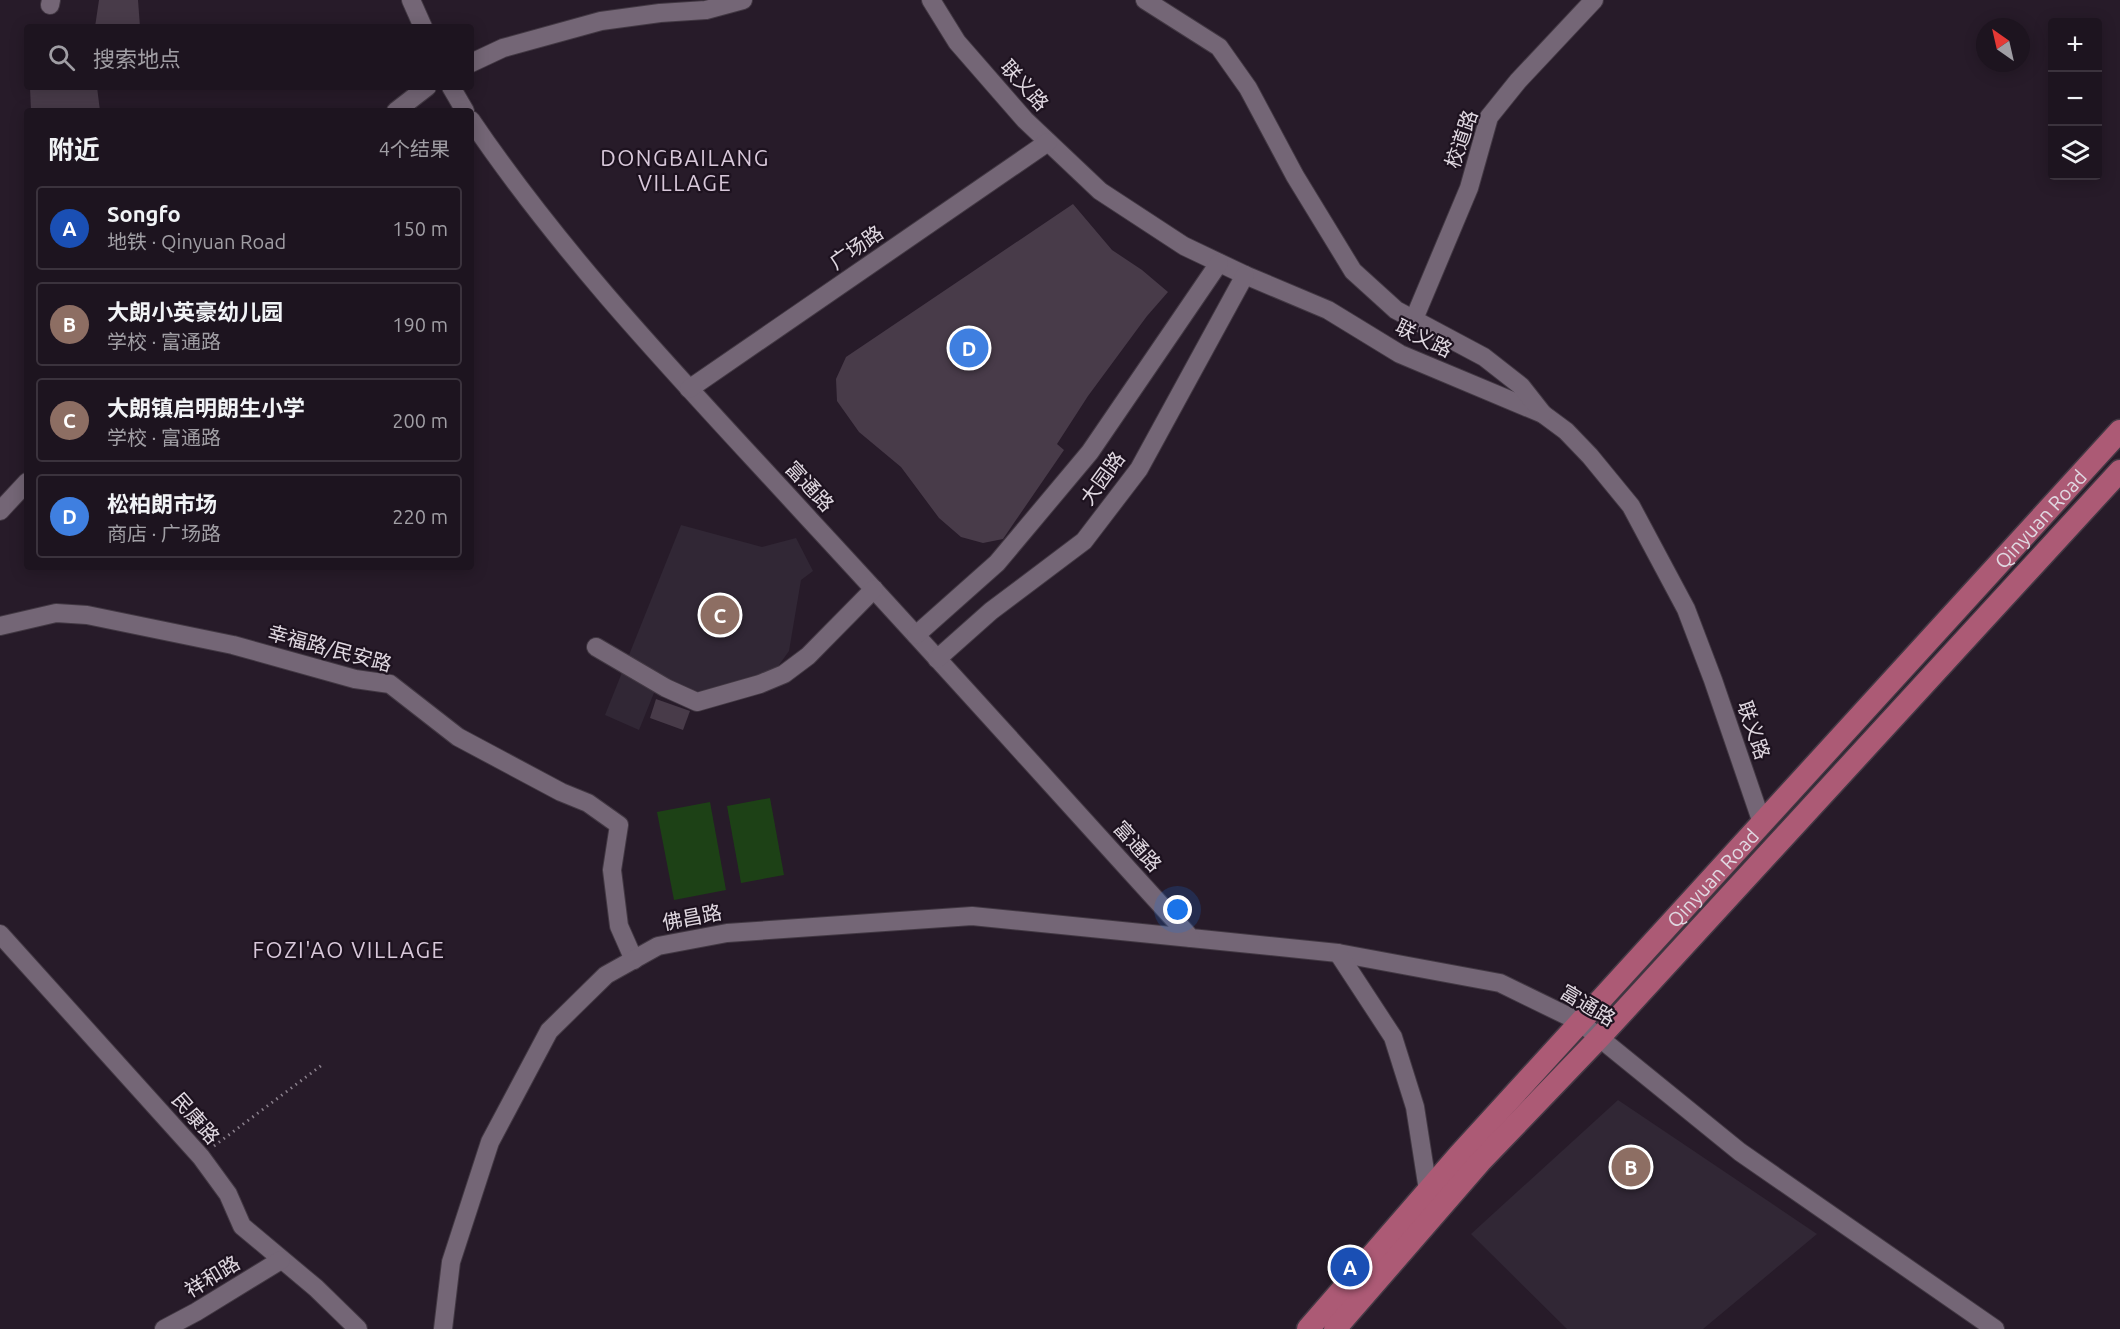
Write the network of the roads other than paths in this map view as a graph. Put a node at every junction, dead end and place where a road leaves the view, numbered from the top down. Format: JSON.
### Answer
{"nodes":[{"id":1,"x":411,"y":0,"type":"edge"},
{"id":2,"x":743,"y":0,"type":"edge"},
{"id":3,"x":932,"y":0,"type":"edge"},
{"id":4,"x":1145,"y":0,"type":"edge"},
{"id":5,"x":1594,"y":0,"type":"edge"},
{"id":6,"x":422,"y":24,"type":"edge"},
{"id":7,"x":474,"y":62,"type":"edge"},
{"id":8,"x":423,"y":90,"type":"edge"},
{"id":9,"x":454,"y":90,"type":"edge"},
{"id":10,"x":400,"y":108,"type":"edge"},
{"id":11,"x":463,"y":108,"type":"edge"},
{"id":12,"x":474,"y":124,"type":"edge"},
{"id":13,"x":1048,"y":142,"type":"junction"},
{"id":14,"x":1219,"y":263,"type":"junction"},
{"id":15,"x":1245,"y":275,"type":"junction"},
{"id":16,"x":1414,"y":320,"type":"junction"},
{"id":17,"x":689,"y":389,"type":"junction"},
{"id":18,"x":1543,"y":414,"type":"junction"},
{"id":19,"x":2120,"y":431,"type":"edge"},
{"id":20,"x":2120,"y":471,"type":"edge"},
{"id":21,"x":24,"y":485,"type":"edge"},
{"id":22,"x":0,"y":511,"type":"edge"},
{"id":23,"x":874,"y":589,"type":"junction"},
{"id":24,"x":0,"y":626,"type":"edge"},
{"id":25,"x":916,"y":635,"type":"junction"},
{"id":26,"x":596,"y":646,"type":"dead end"},
{"id":27,"x":937,"y":659,"type":"junction"},
{"id":28,"x":1762,"y":823,"type":"junction"},
{"id":29,"x":0,"y":934,"type":"edge"},
{"id":30,"x":1191,"y":938,"type":"junction"},
{"id":31,"x":1338,"y":953,"type":"junction"},
{"id":32,"x":634,"y":960,"type":"junction"},
{"id":33,"x":1580,"y":1022,"type":"junction"},
{"id":34,"x":1600,"y":1036,"type":"junction"},
{"id":35,"x":1428,"y":1190,"type":"junction"},
{"id":36,"x":281,"y":1260,"type":"junction"},
{"id":37,"x":164,"y":1329,"type":"edge"},
{"id":38,"x":358,"y":1329,"type":"edge"},
{"id":39,"x":443,"y":1329,"type":"edge"},
{"id":40,"x":1308,"y":1329,"type":"edge"},
{"id":41,"x":1335,"y":1329,"type":"edge"},
{"id":42,"x":1995,"y":1329,"type":"edge"}],
"edges":[{"from":1,"to":6,"type":"street"},
{"from":2,"to":7,"type":"street"},
{"from":3,"to":13,"type":"street","name":"联义路"},
{"from":4,"to":16,"type":"street"},
{"from":5,"to":16,"type":"street","name":"校道路"},
{"from":8,"to":10,"type":"street"},
{"from":9,"to":11,"type":"street"},
{"from":12,"to":17,"type":"street","name":"富通路"},
{"from":13,"to":14,"type":"street","name":"联义路"},
{"from":13,"to":17,"type":"street","name":"广场路"},
{"from":14,"to":15,"type":"street","name":"联义路"},
{"from":14,"to":25,"type":"street"},
{"from":15,"to":18,"type":"street","name":"联义路"},
{"from":15,"to":27,"type":"street","name":"大园路"},
{"from":16,"to":18,"type":"street"},
{"from":17,"to":23,"type":"street","name":"富通路"},
{"from":18,"to":28,"type":"street","name":"联义路"},
{"from":19,"to":28,"type":"main road","name":"Qinyuan Road"},
{"from":20,"to":34,"type":"main road","name":"Qinyuan Road"},
{"from":21,"to":22,"type":"street"},
{"from":23,"to":25,"type":"street","name":"富通路"},
{"from":23,"to":26,"type":"street"},
{"from":24,"to":32,"type":"street","name":"幸福路/民安路"},
{"from":25,"to":27,"type":"street","name":"富通路"},
{"from":27,"to":30,"type":"street","name":"富通路"},
{"from":28,"to":33,"type":"main road","name":"Qinyuan Road"},
{"from":29,"to":36,"type":"street","name":"民康路"},
{"from":30,"to":31,"type":"street","name":"富通路"},
{"from":30,"to":32,"type":"street","name":"佛昌路"},
{"from":31,"to":33,"type":"street","name":"富通路"},
{"from":31,"to":35,"type":"street"},
{"from":32,"to":39,"type":"street","name":"佛昌路"},
{"from":33,"to":34,"type":"street","name":"富通路"},
{"from":33,"to":35,"type":"main road","name":"Qinyuan Road"},
{"from":34,"to":41,"type":"main road","name":"Qinyuan Road"},
{"from":34,"to":42,"type":"street","name":"富通路"},
{"from":35,"to":40,"type":"main road","name":"Qinyuan Road"},
{"from":36,"to":37,"type":"street","name":"祥和路"},
{"from":36,"to":38,"type":"street","name":"民康路"}]}
